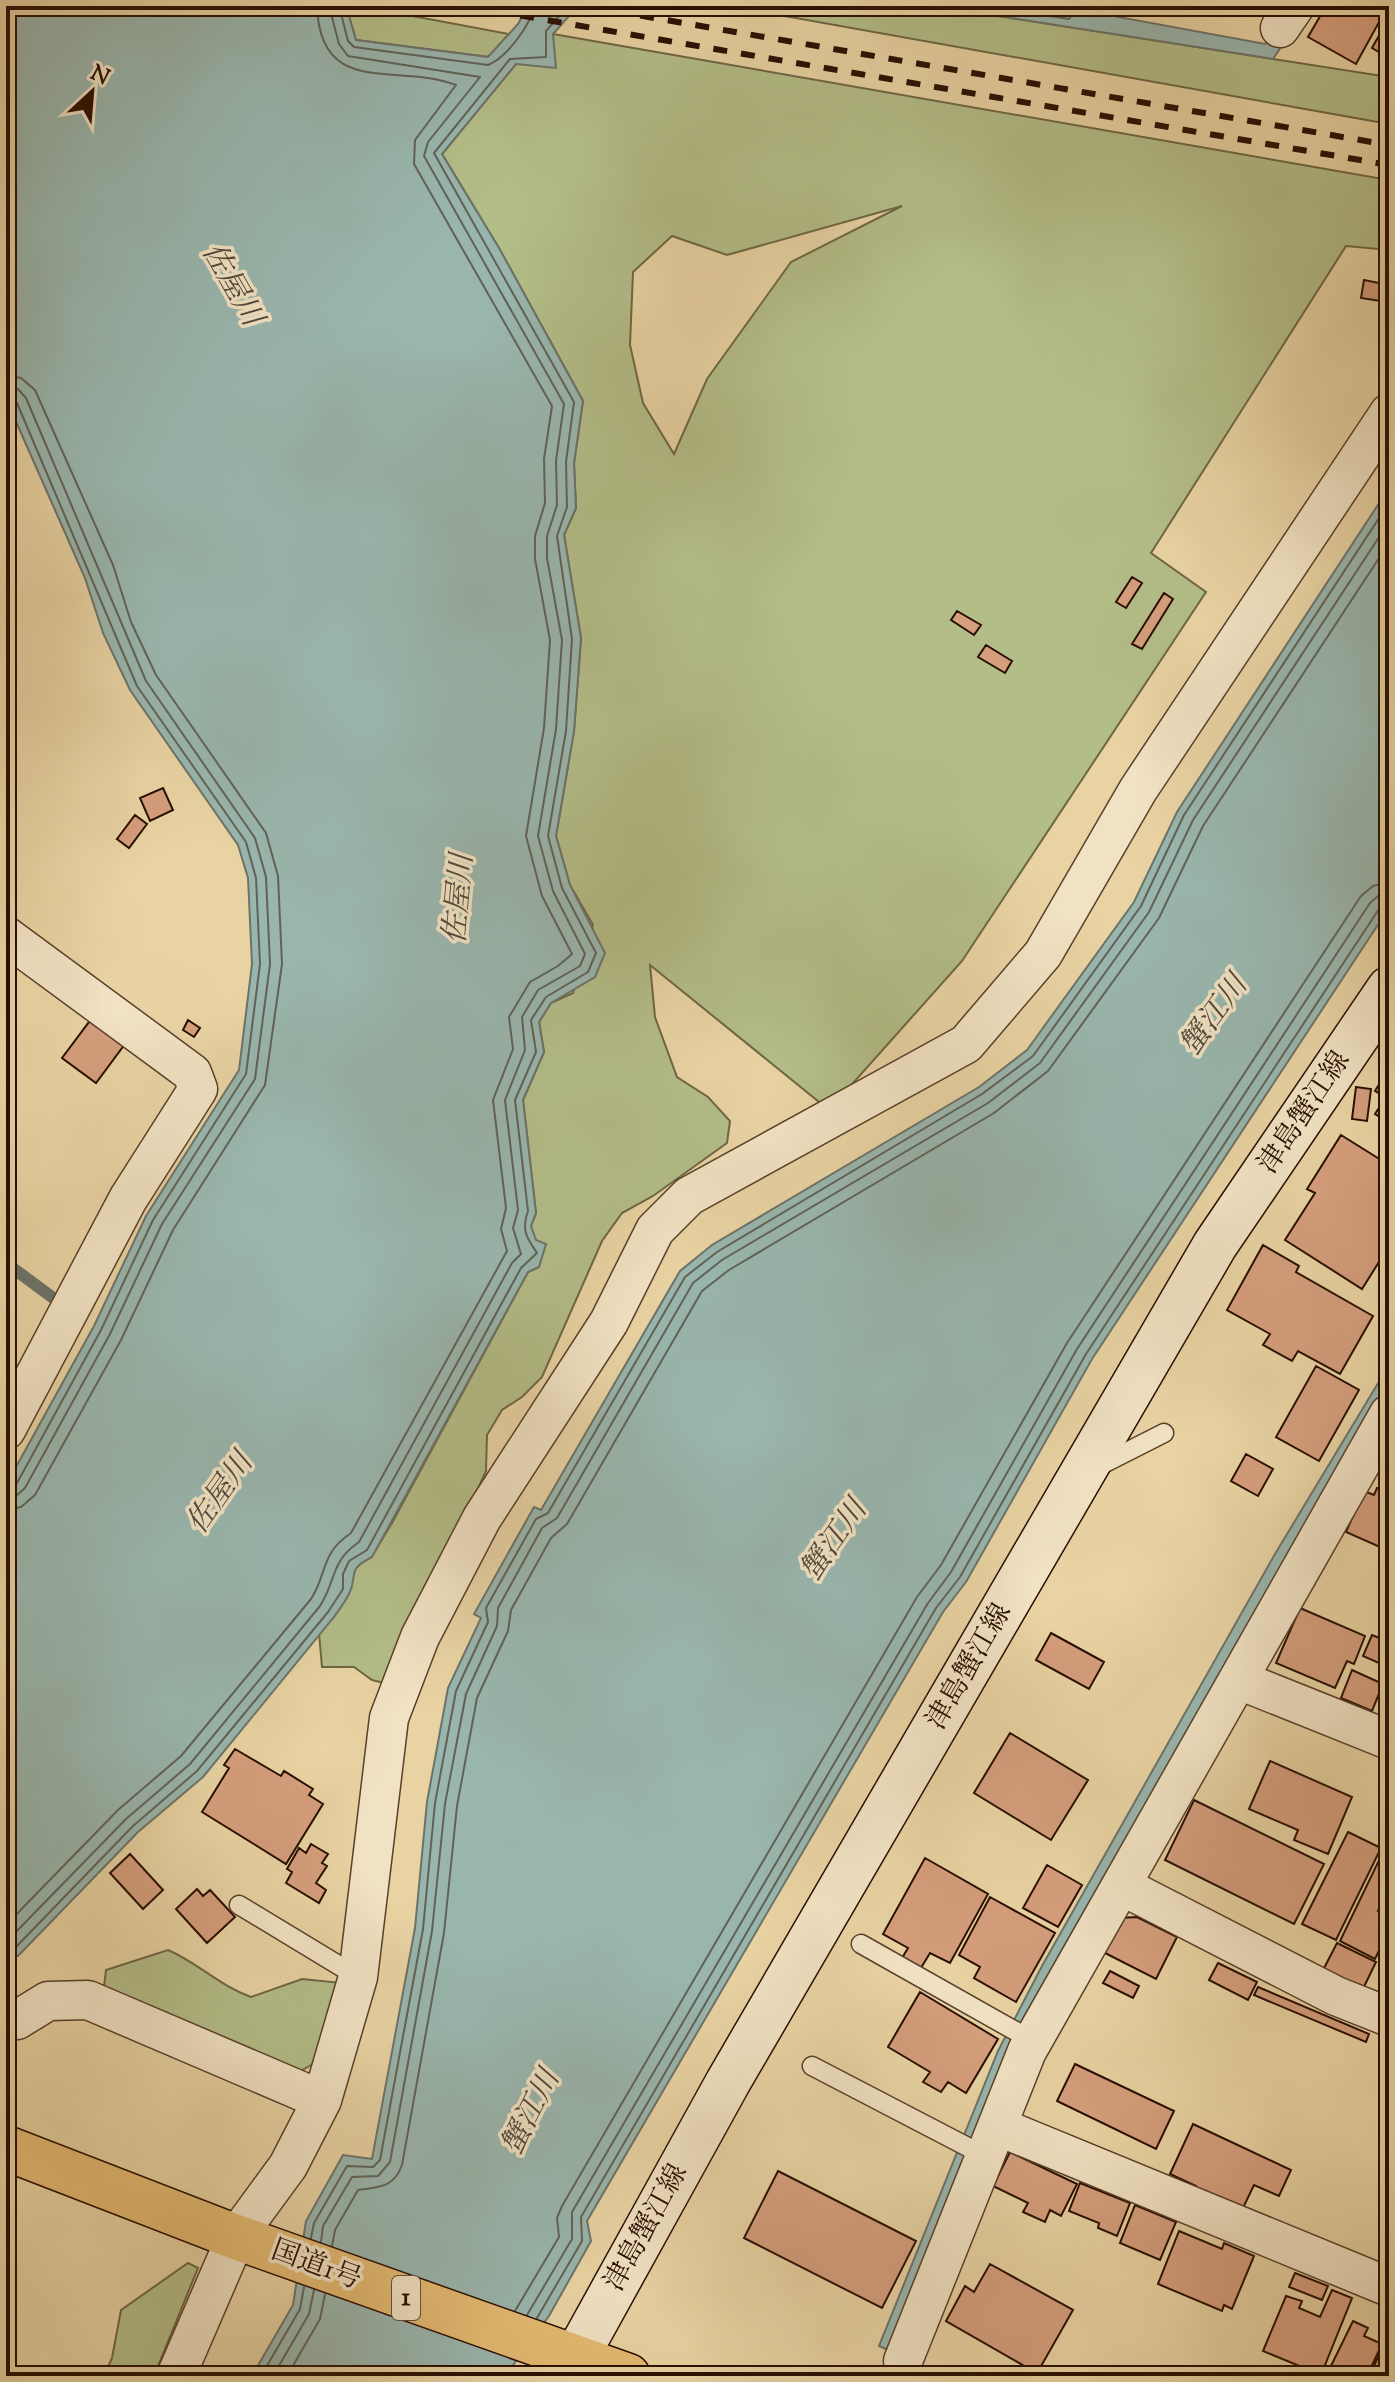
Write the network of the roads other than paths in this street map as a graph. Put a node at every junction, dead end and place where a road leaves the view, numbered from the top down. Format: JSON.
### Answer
{"nodes":[{"id":1,"x":1389,"y":413,"type":"edge"},
{"id":2,"x":6,"y":936,"type":"edge"},
{"id":3,"x":1389,"y":989,"type":"edge"},
{"id":4,"x":1389,"y":1414,"type":"edge"},
{"id":5,"x":6,"y":1430,"type":"edge"},
{"id":6,"x":1164,"y":1433,"type":"dead end"},
{"id":7,"x":1376,"y":1462,"type":"edge"},
{"id":8,"x":1082,"y":1475,"type":"junction"},
{"id":9,"x":1239,"y":1680,"type":"junction"},
{"id":10,"x":1389,"y":1740,"type":"edge"},
{"id":11,"x":1122,"y":1886,"type":"junction"},
{"id":12,"x":239,"y":1905,"type":"dead end"},
{"id":13,"x":861,"y":1944,"type":"dead end"},
{"id":14,"x":358,"y":1977,"type":"junction"},
{"id":15,"x":1389,"y":2017,"type":"edge"},
{"id":16,"x":17,"y":2020,"type":"dead end"},
{"id":17,"x":1022,"y":2035,"type":"junction"},
{"id":18,"x":812,"y":2066,"type":"dead end"},
{"id":19,"x":322,"y":2100,"type":"junction"},
{"id":20,"x":979,"y":2143,"type":"junction"},
{"id":21,"x":6,"y":2148,"type":"edge"},
{"id":22,"x":236,"y":2237,"type":"junction"},
{"id":23,"x":1389,"y":2287,"type":"edge"},
{"id":24,"x":903,"y":2361,"type":"dead end"},
{"id":25,"x":570,"y":2368,"type":"edge"},
{"id":26,"x":176,"y":2376,"type":"edge"},
{"id":27,"x":628,"y":2376,"type":"edge"}],
"edges":[{"from":1,"to":14,"type":"street"},
{"from":2,"to":5,"type":"street"},
{"from":3,"to":8,"type":"main road","name":"津島蟹江線"},
{"from":4,"to":7,"type":"street"},
{"from":6,"to":8,"type":"lane"},
{"from":7,"to":9,"type":"street"},
{"from":8,"to":25,"type":"main road","name":"津島蟹江線"},
{"from":9,"to":10,"type":"street"},
{"from":9,"to":11,"type":"street"},
{"from":11,"to":15,"type":"street"},
{"from":11,"to":17,"type":"street"},
{"from":12,"to":14,"type":"lane"},
{"from":13,"to":17,"type":"lane"},
{"from":14,"to":19,"type":"street"},
{"from":16,"to":19,"type":"street"},
{"from":17,"to":20,"type":"street"},
{"from":18,"to":20,"type":"lane"},
{"from":19,"to":22,"type":"street"},
{"from":20,"to":23,"type":"street"},
{"from":20,"to":24,"type":"street"},
{"from":21,"to":22,"type":"highway","name":"国道1号","number":"1"},
{"from":22,"to":25,"type":"highway","name":"国道1号","number":"1"},
{"from":22,"to":26,"type":"street"},
{"from":25,"to":27,"type":"highway","name":"国道1号","number":"1"}]}
